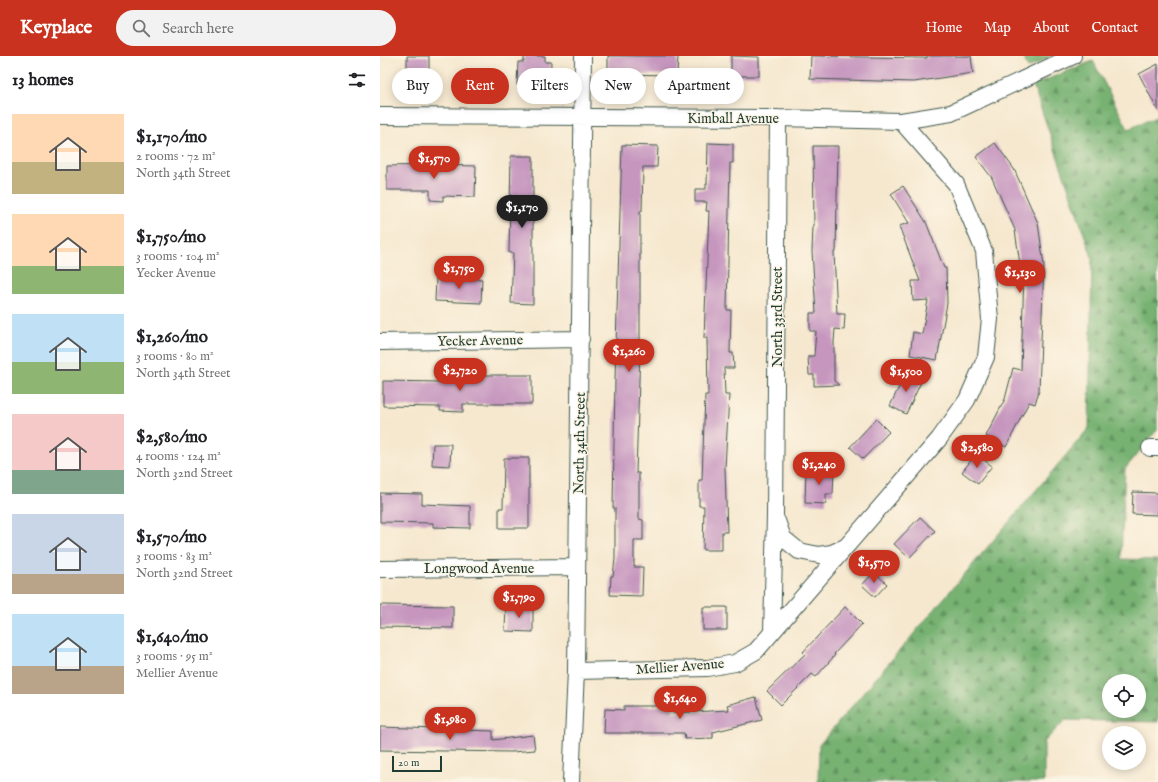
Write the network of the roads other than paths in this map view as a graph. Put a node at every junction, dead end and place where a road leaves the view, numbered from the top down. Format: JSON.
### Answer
{"nodes":[{"id":1,"x":583,"y":56,"type":"edge"},
{"id":2,"x":1073,"y":56,"type":"edge"},
{"id":3,"x":380,"y":116,"type":"edge"},
{"id":4,"x":582,"y":117,"type":"junction"},
{"id":5,"x":778,"y":118,"type":"junction"},
{"id":6,"x":901,"y":120,"type":"junction"},
{"id":7,"x":581,"y":338,"type":"junction"},
{"id":8,"x":380,"y":342,"type":"edge"},
{"id":9,"x":775,"y":516,"type":"junction"},
{"id":10,"x":849,"y":545,"type":"junction"},
{"id":11,"x":577,"y":567,"type":"junction"},
{"id":12,"x":380,"y":569,"type":"edge"},
{"id":13,"x":772,"y":632,"type":"junction"},
{"id":14,"x":576,"y":671,"type":"junction"},
{"id":15,"x":571,"y":782,"type":"edge"}],
"edges":[{"from":1,"to":4,"type":"street","name":"North 34th Street"},
{"from":2,"to":6,"type":"street","name":"Kimball Avenue"},
{"from":3,"to":4,"type":"street","name":"Kimball Avenue"},
{"from":4,"to":5,"type":"street","name":"Kimball Avenue"},
{"from":4,"to":7,"type":"street","name":"North 34th Street"},
{"from":5,"to":6,"type":"street","name":"Kimball Avenue"},
{"from":5,"to":9,"type":"street","name":"North 33rd Street"},
{"from":6,"to":10,"type":"street","name":"Mellier Avenue"},
{"from":7,"to":8,"type":"street","name":"Yecker Avenue"},
{"from":7,"to":11,"type":"street","name":"North 34th Street"},
{"from":9,"to":10,"type":"street","name":"North 33rd Street"},
{"from":9,"to":13,"type":"street","name":"North 33rd Street"},
{"from":10,"to":13,"type":"street","name":"Mellier Avenue"},
{"from":11,"to":12,"type":"street","name":"Longwood Avenue"},
{"from":11,"to":14,"type":"street","name":"North 34th Street"},
{"from":13,"to":14,"type":"street","name":"Mellier Avenue"},
{"from":14,"to":15,"type":"street","name":"North 34th Street"}]}
